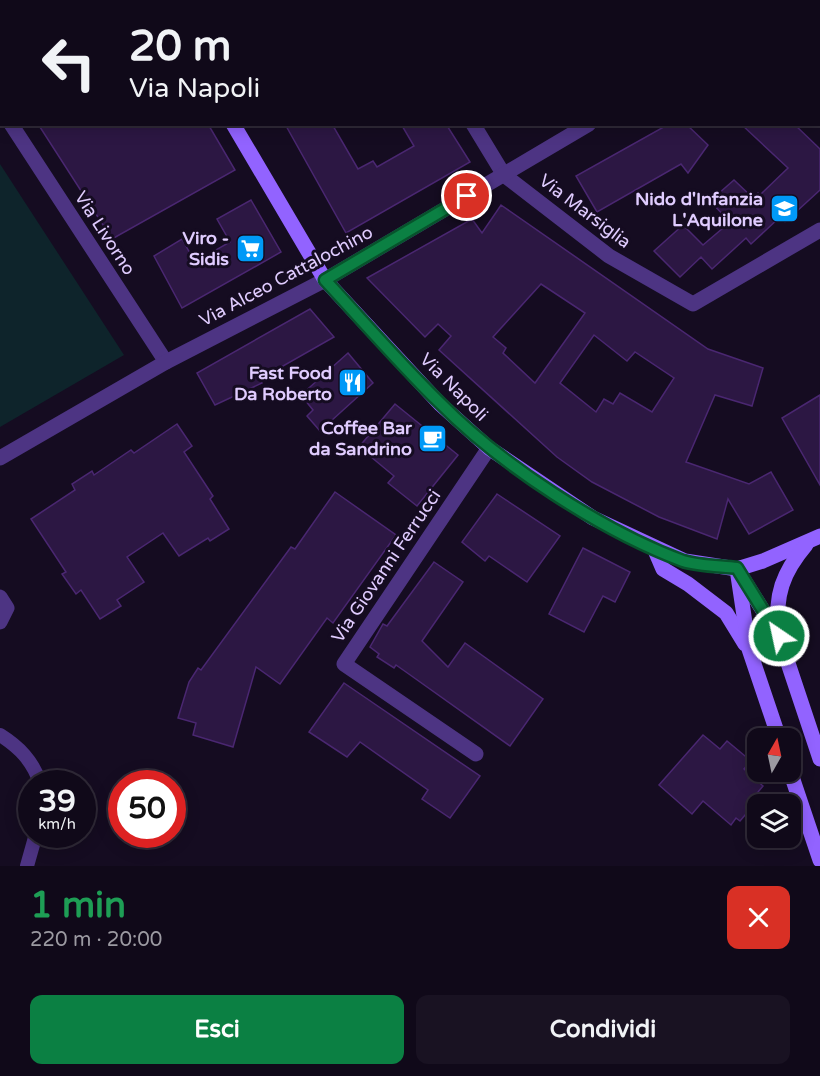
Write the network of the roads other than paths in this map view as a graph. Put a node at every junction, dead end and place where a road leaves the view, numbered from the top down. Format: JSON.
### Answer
{"nodes":[{"id":1,"x":12,"y":126,"type":"edge"},
{"id":2,"x":234,"y":126,"type":"edge"},
{"id":3,"x":474,"y":126,"type":"edge"},
{"id":4,"x":586,"y":126,"type":"edge"},
{"id":5,"x":504,"y":174,"type":"junction"},
{"id":6,"x":820,"y":230,"type":"edge"},
{"id":7,"x":325,"y":280,"type":"junction"},
{"id":8,"x":166,"y":362,"type":"junction"},
{"id":9,"x":489,"y":448,"type":"junction"},
{"id":10,"x":0,"y":458,"type":"edge"},
{"id":11,"x":814,"y":539,"type":"edge"},
{"id":12,"x":654,"y":548,"type":"junction"},
{"id":13,"x":737,"y":568,"type":"junction"},
{"id":14,"x":0,"y":597,"type":"edge"},
{"id":15,"x":0,"y":622,"type":"edge"},
{"id":16,"x":779,"y":636,"type":"junction"},
{"id":17,"x":749,"y":649,"type":"junction"},
{"id":18,"x":776,"y":728,"type":"edge"},
{"id":19,"x":0,"y":735,"type":"edge"},
{"id":20,"x":476,"y":754,"type":"dead end"},
{"id":21,"x":820,"y":759,"type":"edge"},
{"id":22,"x":36,"y":770,"type":"edge"},
{"id":23,"x":794,"y":782,"type":"edge"},
{"id":24,"x":32,"y":848,"type":"edge"},
{"id":25,"x":820,"y":860,"type":"edge"},
{"id":26,"x":27,"y":866,"type":"edge"}],
"edges":[{"from":1,"to":8,"type":"street","name":"Via Livorno"},
{"from":2,"to":7,"type":"main road","name":"Via Napoli"},
{"from":3,"to":5,"type":"street","name":"Via Marsiglia"},
{"from":4,"to":5,"type":"street","name":"Via Alceo Cattalochino"},
{"from":5,"to":6,"type":"street","name":"Via Marsiglia"},
{"from":5,"to":7,"type":"street","name":"Via Alceo Cattalochino"},
{"from":7,"to":8,"type":"street","name":"Via Alceo Cattalochino"},
{"from":7,"to":9,"type":"main road","name":"Via Napoli"},
{"from":8,"to":10,"type":"street","name":"Via Alceo Cattalochino"},
{"from":9,"to":12,"type":"main road","name":"Via Napoli"},
{"from":9,"to":20,"type":"street","name":"Via Giovanni Ferrucci"},
{"from":11,"to":13,"type":"main road"},
{"from":11,"to":16,"type":"main road"},
{"from":12,"to":13,"type":"main road","name":"Via Napoli"},
{"from":12,"to":17,"type":"main road"},
{"from":13,"to":16,"type":"main road"},
{"from":13,"to":17,"type":"main road"},
{"from":14,"to":15,"type":"street"},
{"from":16,"to":21,"type":"main road"},
{"from":17,"to":18,"type":"main road"},
{"from":19,"to":22,"type":"lane"},
{"from":23,"to":25,"type":"main road"},
{"from":24,"to":26,"type":"lane"}]}
